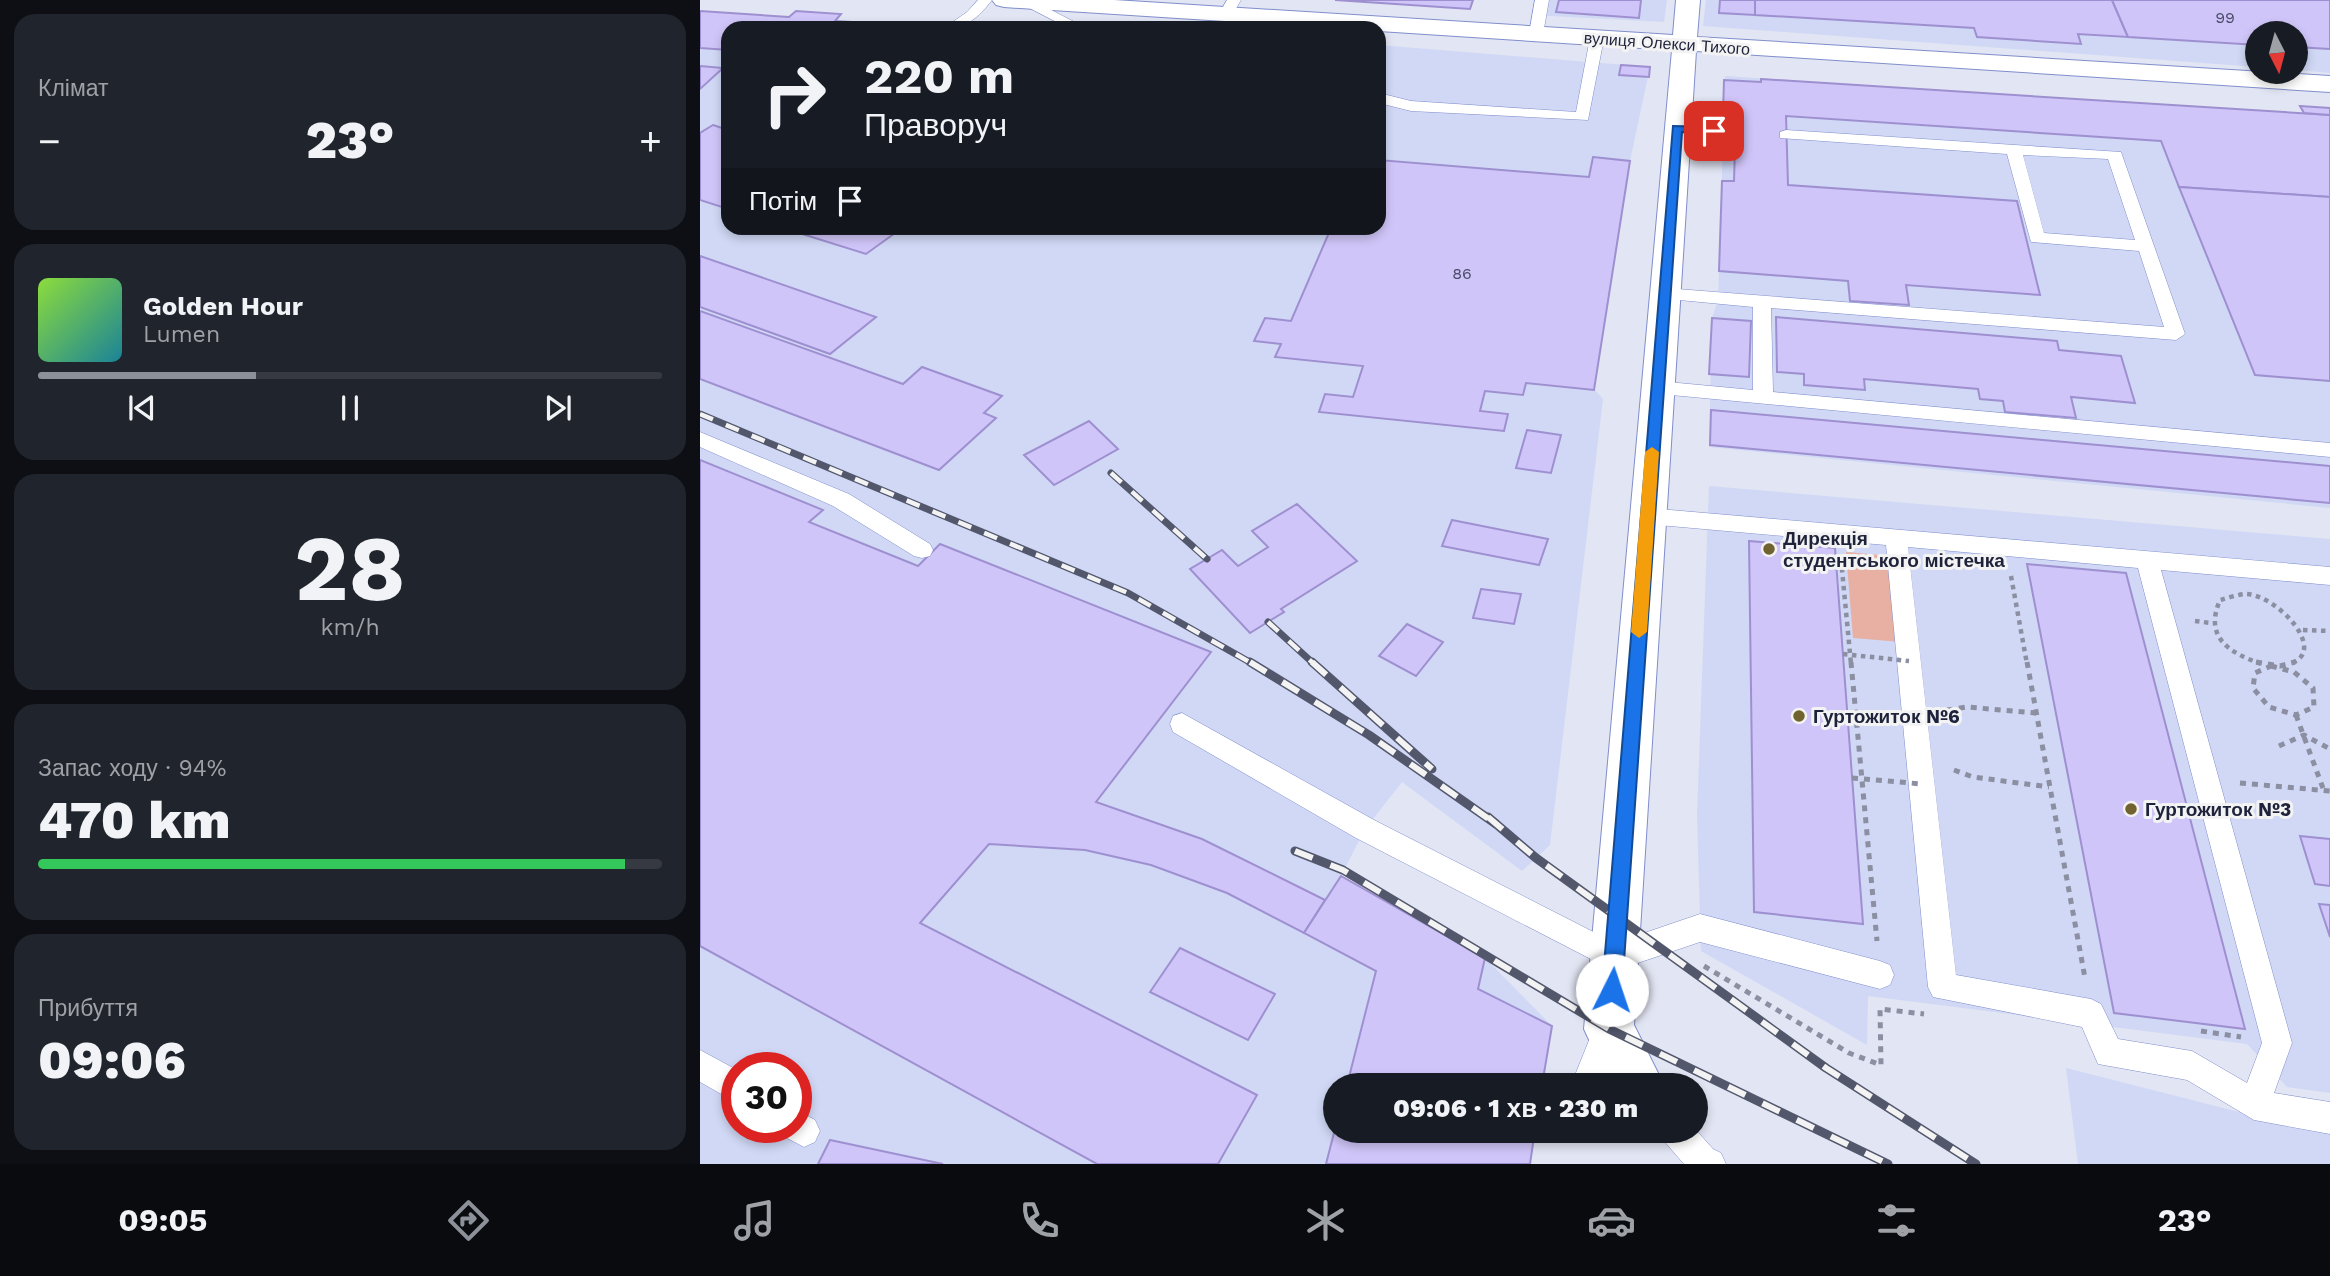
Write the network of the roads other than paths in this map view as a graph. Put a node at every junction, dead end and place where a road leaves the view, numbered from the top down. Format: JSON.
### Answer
{"nodes":[{"id":1,"x":985,"y":0,"type":"edge"},
{"id":2,"x":1015,"y":0,"type":"edge"},
{"id":3,"x":1542,"y":0,"type":"edge"},
{"id":4,"x":1688,"y":0,"type":"edge"},
{"id":5,"x":1117,"y":4,"type":"edge"},
{"id":6,"x":1230,"y":7,"type":"edge"},
{"id":7,"x":962,"y":21,"type":"edge"},
{"id":8,"x":1063,"y":21,"type":"edge"},
{"id":9,"x":1535,"y":34,"type":"junction"},
{"id":10,"x":1597,"y":38,"type":"junction"},
{"id":11,"x":1683,"y":44,"type":"junction"},
{"id":12,"x":2330,"y":85,"type":"edge"},
{"id":13,"x":1386,"y":100,"type":"edge"},
{"id":14,"x":1676,"y":128,"type":"junction"},
{"id":15,"x":1734,"y":131,"type":"dead end"},
{"id":16,"x":1786,"y":135,"type":"dead end"},
{"id":17,"x":2014,"y":150,"type":"junction"},
{"id":18,"x":2146,"y":246,"type":"junction"},
{"id":19,"x":1664,"y":294,"type":"junction"},
{"id":20,"x":1762,"y":303,"type":"junction"},
{"id":21,"x":1657,"y":388,"type":"junction"},
{"id":22,"x":1763,"y":397,"type":"junction"},
{"id":23,"x":700,"y":439,"type":"edge"},
{"id":24,"x":2330,"y":450,"type":"edge"},
{"id":25,"x":1647,"y":516,"type":"junction"},
{"id":26,"x":1896,"y":538,"type":"junction"},
{"id":27,"x":922,"y":550,"type":"dead end"},
{"id":28,"x":2147,"y":559,"type":"junction"},
{"id":29,"x":2330,"y":576,"type":"edge"},
{"id":30,"x":1182,"y":724,"type":"dead end"},
{"id":31,"x":1614,"y":957,"type":"junction"},
{"id":32,"x":1880,"y":975,"type":"road end"},
{"id":33,"x":2091,"y":1014,"type":"joint"},
{"id":34,"x":1609,"y":1029,"type":"junction"},
{"id":35,"x":700,"y":1065,"type":"edge"},
{"id":36,"x":1591,"y":1073,"type":"edge"},
{"id":37,"x":1631,"y":1073,"type":"edge"},
{"id":38,"x":721,"y":1078,"type":"edge"},
{"id":39,"x":2254,"y":1105,"type":"junction"},
{"id":40,"x":2330,"y":1118,"type":"edge"},
{"id":41,"x":1686,"y":1143,"type":"edge"},
{"id":42,"x":1710,"y":1164,"type":"edge"}],
"edges":[{"from":1,"to":7,"type":"lane"},
{"from":2,"to":5,"type":"street","name":"вулиця Олекси Тихого"},
{"from":2,"to":8,"type":"lane"},
{"from":3,"to":9,"type":"lane"},
{"from":4,"to":11,"type":"street"},
{"from":5,"to":6,"type":"street","name":"вулиця Олекси Тихого"},
{"from":6,"to":9,"type":"street","name":"вулиця Олекси Тихого"},
{"from":9,"to":10,"type":"street","name":"вулиця Олекси Тихого"},
{"from":10,"to":11,"type":"street","name":"вулиця Олекси Тихого"},
{"from":10,"to":13,"type":"lane"},
{"from":11,"to":12,"type":"street","name":"вулиця Олекси Тихого"},
{"from":11,"to":14,"type":"street"},
{"from":14,"to":15,"type":"lane"},
{"from":14,"to":19,"type":"street"},
{"from":16,"to":17,"type":"lane"},
{"from":17,"to":18,"type":"lane"},
{"from":17,"to":18,"type":"lane"},
{"from":18,"to":20,"type":"lane"},
{"from":19,"to":20,"type":"lane"},
{"from":19,"to":21,"type":"street"},
{"from":20,"to":22,"type":"lane"},
{"from":21,"to":22,"type":"lane"},
{"from":21,"to":25,"type":"street"},
{"from":22,"to":24,"type":"lane"},
{"from":23,"to":27,"type":"lane"},
{"from":25,"to":26,"type":"lane"},
{"from":25,"to":31,"type":"street"},
{"from":26,"to":28,"type":"lane"},
{"from":26,"to":33,"type":"lane"},
{"from":28,"to":29,"type":"lane"},
{"from":28,"to":39,"type":"lane"},
{"from":30,"to":31,"type":"lane"},
{"from":31,"to":32,"type":"lane"},
{"from":31,"to":34,"type":"street"},
{"from":33,"to":39,"type":"lane"},
{"from":34,"to":36,"type":"lane"},
{"from":34,"to":37,"type":"street"},
{"from":35,"to":38,"type":"lane"},
{"from":39,"to":40,"type":"lane"},
{"from":41,"to":42,"type":"lane"}]}
